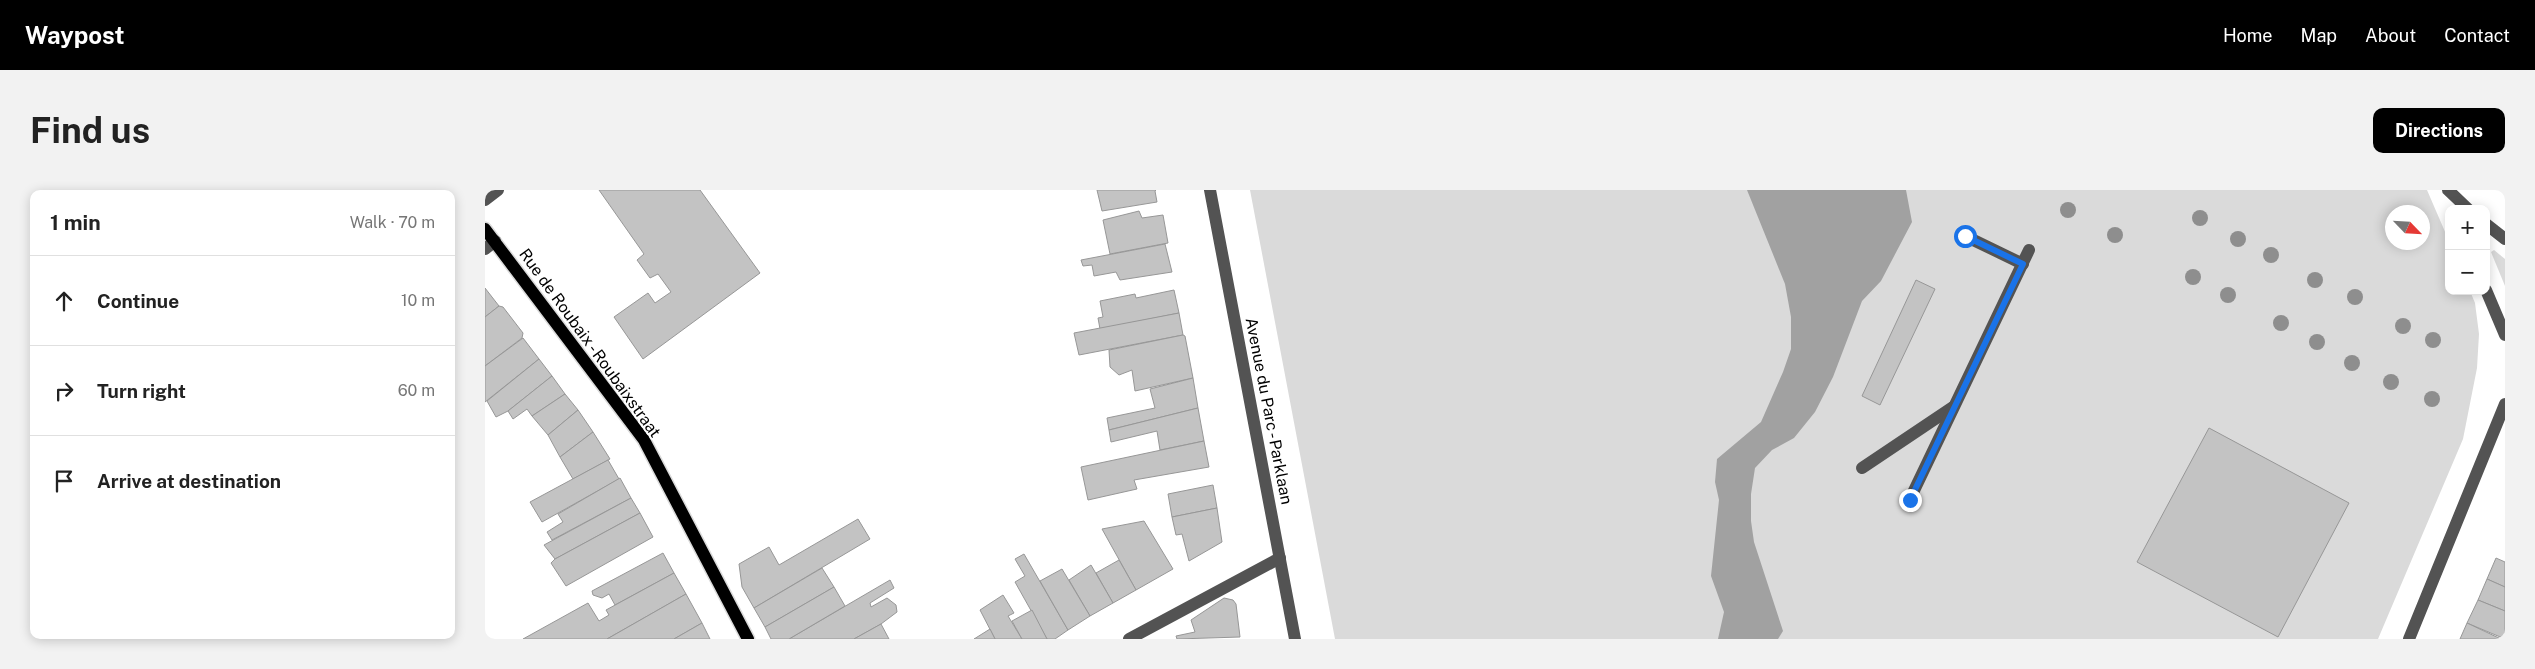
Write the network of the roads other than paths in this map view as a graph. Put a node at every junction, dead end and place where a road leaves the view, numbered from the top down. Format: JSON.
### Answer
{"nodes":[{"id":1,"x":498,"y":190,"type":"edge"},
{"id":2,"x":1210,"y":190,"type":"edge"},
{"id":3,"x":2447,"y":190,"type":"edge"},
{"id":4,"x":485,"y":200,"type":"edge"},
{"id":5,"x":2453,"y":205,"type":"edge"},
{"id":6,"x":2464,"y":205,"type":"edge"},
{"id":7,"x":2490,"y":227,"type":"edge"},
{"id":8,"x":485,"y":229,"type":"edge"},
{"id":9,"x":1965,"y":236,"type":"dead end"},
{"id":10,"x":2505,"y":239,"type":"edge"},
{"id":11,"x":490,"y":245,"type":"edge"},
{"id":12,"x":2029,"y":250,"type":"dead end"},
{"id":13,"x":2023,"y":264,"type":"junction"},
{"id":14,"x":2488,"y":295,"type":"edge"},
{"id":15,"x":2505,"y":335,"type":"edge"},
{"id":16,"x":2505,"y":404,"type":"edge"},
{"id":17,"x":1955,"y":406,"type":"junction"},
{"id":18,"x":1862,"y":468,"type":"dead end"},
{"id":19,"x":1910,"y":500,"type":"dead end"},
{"id":20,"x":1280,"y":558,"type":"junction"},
{"id":21,"x":747,"y":639,"type":"edge"},
{"id":22,"x":1129,"y":639,"type":"edge"},
{"id":23,"x":1295,"y":639,"type":"edge"},
{"id":24,"x":2409,"y":639,"type":"edge"}],
"edges":[{"from":1,"to":4,"type":"street"},
{"from":2,"to":20,"type":"street","name":"Avenue du Parc - Parklaan"},
{"from":3,"to":5,"type":"street"},
{"from":3,"to":6,"type":"street"},
{"from":7,"to":10,"type":"street"},
{"from":8,"to":11,"type":"main road","name":"Rue de Roubaix - Roubaixstraat"},
{"from":9,"to":13,"type":"street"},
{"from":11,"to":21,"type":"main road","name":"Rue de Roubaix - Roubaixstraat"},
{"from":12,"to":13,"type":"street"},
{"from":13,"to":17,"type":"street"},
{"from":14,"to":15,"type":"street"},
{"from":16,"to":24,"type":"street"},
{"from":17,"to":18,"type":"street"},
{"from":17,"to":19,"type":"street"},
{"from":20,"to":22,"type":"street"},
{"from":20,"to":23,"type":"street","name":"Avenue du Parc - Parklaan"}]}
